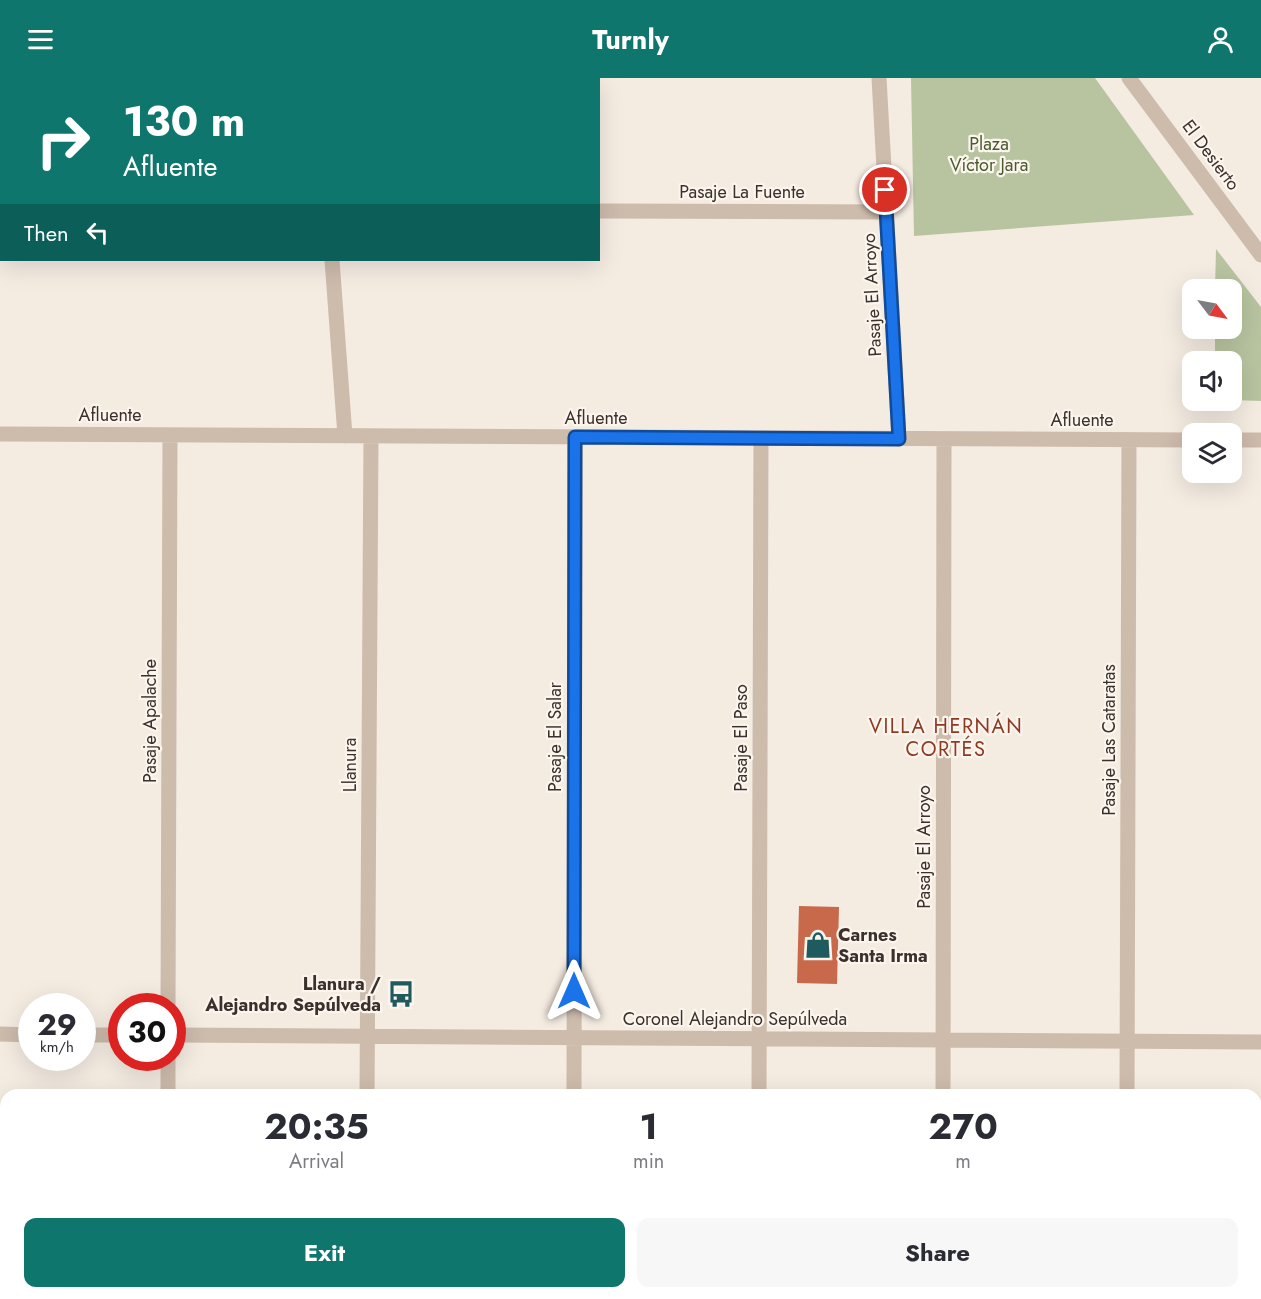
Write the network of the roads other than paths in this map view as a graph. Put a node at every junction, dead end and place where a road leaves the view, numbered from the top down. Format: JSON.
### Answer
{"nodes":[{"id":1,"x":879,"y":78,"type":"edge"},
{"id":2,"x":1130,"y":78,"type":"edge"},
{"id":3,"x":600,"y":211,"type":"edge"},
{"id":4,"x":886,"y":212,"type":"junction"},
{"id":5,"x":1261,"y":255,"type":"edge"},
{"id":6,"x":332,"y":261,"type":"edge"},
{"id":7,"x":0,"y":434,"type":"edge"},
{"id":8,"x":170,"y":435,"type":"junction"},
{"id":9,"x":345,"y":436,"type":"junction"},
{"id":10,"x":371,"y":436,"type":"junction"},
{"id":11,"x":575,"y":437,"type":"junction"},
{"id":12,"x":761,"y":438,"type":"junction"},
{"id":13,"x":899,"y":439,"type":"junction"},
{"id":14,"x":944,"y":439,"type":"junction"},
{"id":15,"x":1129,"y":440,"type":"junction"},
{"id":16,"x":1182,"y":440,"type":"edge"},
{"id":17,"x":1242,"y":440,"type":"edge"},
{"id":18,"x":1261,"y":440,"type":"edge"},
{"id":19,"x":168,"y":993,"type":"edge"},
{"id":20,"x":0,"y":1034,"type":"edge"},
{"id":21,"x":18,"y":1035,"type":"edge"},
{"id":22,"x":186,"y":1035,"type":"edge"},
{"id":23,"x":368,"y":1036,"type":"junction"},
{"id":24,"x":574,"y":1037,"type":"junction"},
{"id":25,"x":760,"y":1039,"type":"junction"},
{"id":26,"x":944,"y":1040,"type":"junction"},
{"id":27,"x":1128,"y":1041,"type":"junction"},
{"id":28,"x":1261,"y":1042,"type":"edge"},
{"id":29,"x":168,"y":1071,"type":"edge"},
{"id":30,"x":168,"y":1089,"type":"edge"},
{"id":31,"x":367,"y":1089,"type":"edge"},
{"id":32,"x":574,"y":1089,"type":"edge"},
{"id":33,"x":759,"y":1089,"type":"edge"},
{"id":34,"x":943,"y":1089,"type":"edge"},
{"id":35,"x":1127,"y":1089,"type":"edge"}],
"edges":[{"from":1,"to":4,"type":"street","name":"Pasaje El Arroyo"},
{"from":2,"to":5,"type":"street","name":"El Desierto"},
{"from":3,"to":4,"type":"street","name":"Pasaje La Fuente"},
{"from":4,"to":13,"type":"street","name":"Pasaje El Arroyo"},
{"from":6,"to":9,"type":"street"},
{"from":7,"to":8,"type":"street","name":"Afluente"},
{"from":8,"to":9,"type":"street","name":"Afluente"},
{"from":8,"to":19,"type":"street","name":"Pasaje Apalache"},
{"from":9,"to":10,"type":"street","name":"Afluente"},
{"from":10,"to":11,"type":"street","name":"Afluente"},
{"from":10,"to":23,"type":"street","name":"Llanura"},
{"from":11,"to":12,"type":"street","name":"Afluente"},
{"from":11,"to":24,"type":"street","name":"Pasaje El Salar"},
{"from":12,"to":13,"type":"street","name":"Afluente"},
{"from":12,"to":25,"type":"street","name":"Pasaje El Paso"},
{"from":13,"to":14,"type":"street","name":"Afluente"},
{"from":14,"to":15,"type":"street","name":"Afluente"},
{"from":14,"to":26,"type":"street","name":"Pasaje El Arroyo"},
{"from":15,"to":16,"type":"street","name":"Afluente"},
{"from":15,"to":27,"type":"street","name":"Pasaje Las Cataratas"},
{"from":17,"to":18,"type":"street"},
{"from":20,"to":21,"type":"street"},
{"from":22,"to":23,"type":"street","name":"Coronel Alejandro Sepúlveda"},
{"from":23,"to":24,"type":"street","name":"Coronel Alejandro Sepúlveda"},
{"from":23,"to":31,"type":"street","name":"Llanura"},
{"from":24,"to":25,"type":"street","name":"Coronel Alejandro Sepúlveda"},
{"from":24,"to":32,"type":"street","name":"Pasaje El Salar"},
{"from":25,"to":26,"type":"street","name":"Coronel Alejandro Sepúlveda"},
{"from":25,"to":33,"type":"street","name":"Pasaje El Paso"},
{"from":26,"to":27,"type":"street","name":"Coronel Alejandro Sepúlveda"},
{"from":26,"to":34,"type":"street","name":"Pasaje El Arroyo"},
{"from":27,"to":28,"type":"street","name":"Coronel Alejandro Sepúlveda"},
{"from":27,"to":35,"type":"street","name":"Pasaje Las Cataratas"},
{"from":29,"to":30,"type":"street"}]}
